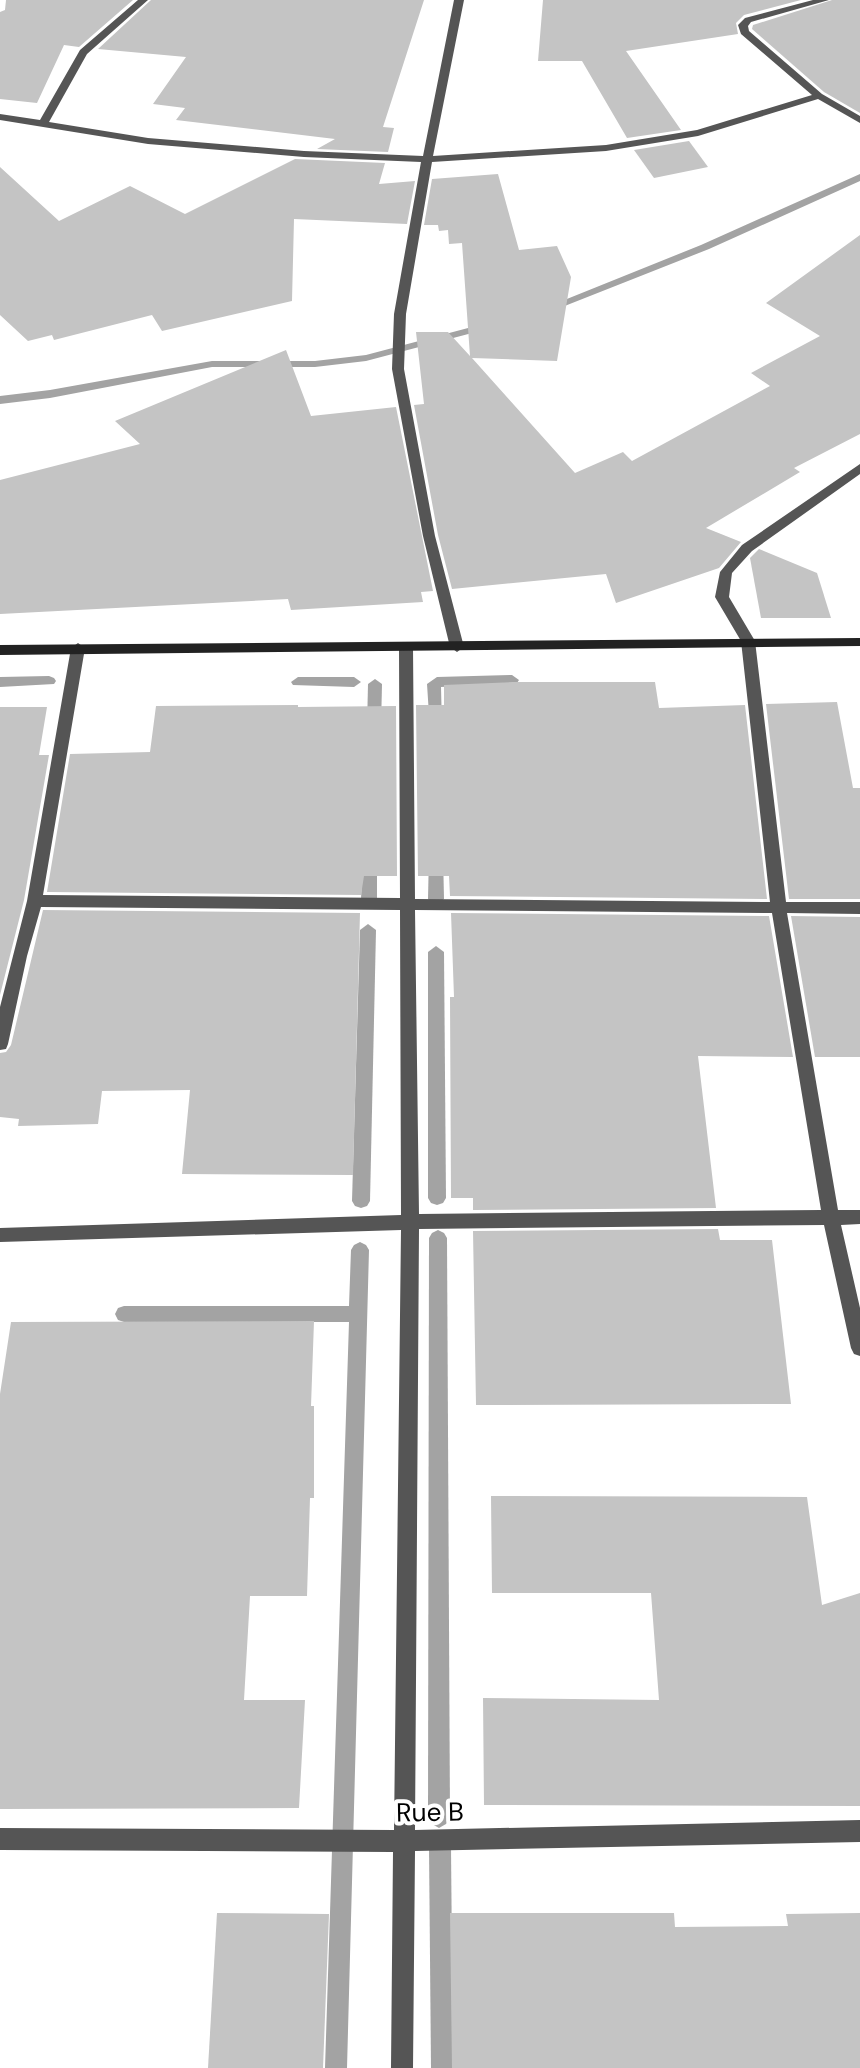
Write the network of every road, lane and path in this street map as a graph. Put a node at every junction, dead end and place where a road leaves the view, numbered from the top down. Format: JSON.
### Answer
{"nodes":[{"id":1,"x":143,"y":0,"type":"edge"},
{"id":2,"x":459,"y":0,"type":"edge"},
{"id":3,"x":824,"y":0,"type":"edge"},
{"id":4,"x":819,"y":96,"type":"junction"},
{"id":5,"x":0,"y":117,"type":"edge"},
{"id":6,"x":860,"y":120,"type":"edge"},
{"id":7,"x":44,"y":122,"type":"junction"},
{"id":8,"x":427,"y":159,"type":"junction"},
{"id":9,"x":860,"y":468,"type":"edge"},
{"id":10,"x":748,"y":641,"type":"junction"},
{"id":11,"x":860,"y":642,"type":"edge"},
{"id":12,"x":406,"y":647,"type":"junction"},
{"id":13,"x":457,"y":647,"type":"junction"},
{"id":14,"x":78,"y":648,"type":"junction"},
{"id":15,"x":0,"y":650,"type":"edge"},
{"id":16,"x":35,"y":901,"type":"junction"},
{"id":17,"x":410,"y":905,"type":"junction"},
{"id":18,"x":860,"y":908,"type":"edge"},
{"id":19,"x":779,"y":910,"type":"junction"},
{"id":20,"x":0,"y":1044,"type":"edge"},
{"id":21,"x":831,"y":1217,"type":"junction"},
{"id":22,"x":860,"y":1217,"type":"edge"},
{"id":23,"x":410,"y":1222,"type":"junction"},
{"id":24,"x":0,"y":1235,"type":"edge"},
{"id":25,"x":860,"y":1348,"type":"edge"},
{"id":26,"x":860,"y":1831,"type":"edge"},
{"id":27,"x":0,"y":1839,"type":"edge"},
{"id":28,"x":403,"y":1841,"type":"junction"},
{"id":29,"x":402,"y":2068,"type":"edge"}],
"edges":[{"from":1,"to":7,"type":"street"},
{"from":2,"to":8,"type":"street"},
{"from":3,"to":4,"type":"street"},
{"from":4,"to":6,"type":"street"},
{"from":4,"to":8,"type":"street"},
{"from":5,"to":7,"type":"street"},
{"from":7,"to":8,"type":"street"},
{"from":8,"to":13,"type":"street"},
{"from":9,"to":10,"type":"street"},
{"from":10,"to":11,"type":"main road"},
{"from":10,"to":13,"type":"main road"},
{"from":10,"to":19,"type":"street"},
{"from":12,"to":13,"type":"main road"},
{"from":12,"to":14,"type":"main road"},
{"from":12,"to":17,"type":"street"},
{"from":14,"to":15,"type":"main road"},
{"from":14,"to":16,"type":"street"},
{"from":16,"to":17,"type":"street"},
{"from":16,"to":20,"type":"street"},
{"from":17,"to":19,"type":"street"},
{"from":17,"to":23,"type":"street"},
{"from":18,"to":19,"type":"street"},
{"from":19,"to":21,"type":"street"},
{"from":21,"to":22,"type":"street"},
{"from":21,"to":23,"type":"street"},
{"from":21,"to":25,"type":"street"},
{"from":23,"to":24,"type":"street"},
{"from":23,"to":28,"type":"street"},
{"from":26,"to":28,"type":"street","name":"Rue B"},
{"from":27,"to":28,"type":"street","name":"Rue B"},
{"from":28,"to":29,"type":"street"}]}
